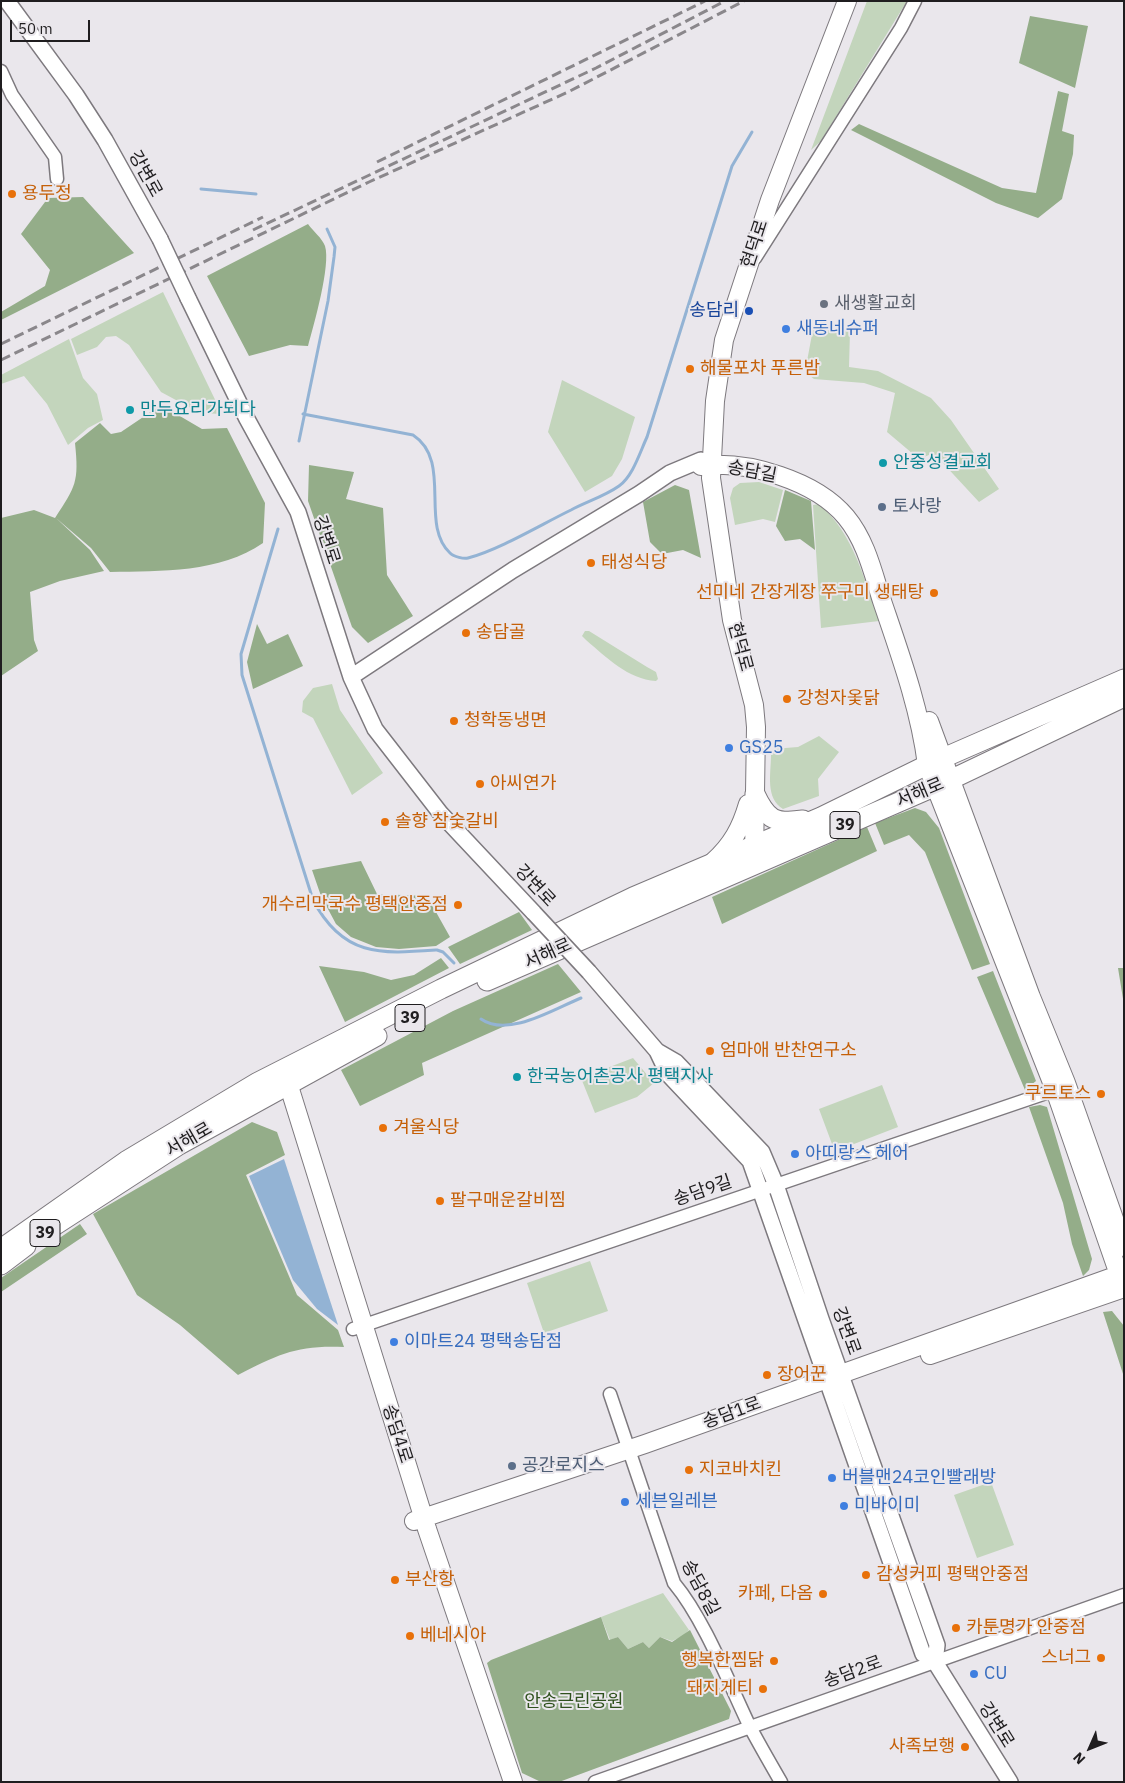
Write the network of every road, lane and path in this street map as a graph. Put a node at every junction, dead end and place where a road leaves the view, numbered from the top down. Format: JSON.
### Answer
{"nodes":[{"id":1,"x":7,"y":1,"type":"edge"},
{"id":2,"x":847,"y":1,"type":"edge"},
{"id":3,"x":915,"y":1,"type":"edge"},
{"id":4,"x":1,"y":71,"type":"edge"},
{"id":5,"x":57,"y":180,"type":"dead end"},
{"id":6,"x":746,"y":271,"type":"junction"},
{"id":7,"x":706,"y":463,"type":"junction"},
{"id":8,"x":751,"y":470,"type":"junction"},
{"id":9,"x":801,"y":483,"type":"joint"},
{"id":10,"x":714,"y":502,"type":"junction"},
{"id":11,"x":351,"y":677,"type":"junction"},
{"id":12,"x":1124,"y":679,"type":"edge"},
{"id":13,"x":1124,"y":697,"type":"edge"},
{"id":14,"x":936,"y":761,"type":"junction"},
{"id":15,"x":943,"y":782,"type":"junction"},
{"id":16,"x":752,"y":799,"type":"junction"},
{"id":17,"x":821,"y":817,"type":"junction"},
{"id":18,"x":750,"y":856,"type":"junction"},
{"id":19,"x":712,"y":863,"type":"junction"},
{"id":20,"x":283,"y":1086,"type":"junction"},
{"id":21,"x":1054,"y":1090,"type":"junction"},
{"id":22,"x":769,"y":1187,"type":"junction"},
{"id":23,"x":1124,"y":1248,"type":"edge"},
{"id":24,"x":1,"y":1249,"type":"edge"},
{"id":25,"x":1,"y":1265,"type":"edge"},
{"id":26,"x":1123,"y":1282,"type":"edge"},
{"id":27,"x":358,"y":1327,"type":"junction"},
{"id":28,"x":836,"y":1382,"type":"junction"},
{"id":29,"x":610,"y":1394,"type":"dead end"},
{"id":30,"x":630,"y":1455,"type":"junction"},
{"id":31,"x":420,"y":1525,"type":"junction"},
{"id":32,"x":1124,"y":1596,"type":"edge"},
{"id":33,"x":935,"y":1662,"type":"junction"},
{"id":34,"x":750,"y":1727,"type":"junction"},
{"id":35,"x":505,"y":1782,"type":"edge"},
{"id":36,"x":514,"y":1782,"type":"edge"},
{"id":37,"x":595,"y":1782,"type":"edge"},
{"id":38,"x":781,"y":1782,"type":"edge"},
{"id":39,"x":1010,"y":1782,"type":"edge"}],
"edges":[{"from":1,"to":11,"type":"street","name":"강변로","bridge":true},
{"from":2,"to":6,"type":"main road","name":"현덕로"},
{"from":3,"to":6,"type":"street"},
{"from":4,"to":5,"type":"street"},
{"from":6,"to":7,"type":"main road","name":"현덕로"},
{"from":7,"to":8,"type":"main road","name":"송담길"},
{"from":7,"to":10,"type":"main road","name":"현덕로"},
{"from":7,"to":11,"type":"street"},
{"from":7,"to":14,"type":"main road"},
{"from":7,"to":16,"type":"main road","name":"현덕로"},
{"from":8,"to":9,"type":"main road","name":"송담길"},
{"from":8,"to":10,"type":"main road"},
{"from":9,"to":14,"type":"main road","name":"서해로"},
{"from":10,"to":16,"type":"main road","name":"현덕로"},
{"from":11,"to":22,"type":"street","name":"강변로","bridge":true},
{"from":12,"to":14,"type":"main road","name":"서해로","number":"39"},
{"from":13,"to":15,"type":"main road","name":"서해로","number":"39"},
{"from":14,"to":15,"type":"main road"},
{"from":14,"to":17,"type":"main road","name":"서해로","number":"39"},
{"from":15,"to":18,"type":"main road","name":"서해로","number":"39"},
{"from":15,"to":21,"type":"main road"},
{"from":15,"to":23,"type":"main road"},
{"from":16,"to":17,"type":"main road"},
{"from":16,"to":18,"type":"main road","name":"현덕로"},
{"from":16,"to":19,"type":"main road"},
{"from":17,"to":18,"type":"main road","name":"서해로","number":"39"},
{"from":18,"to":19,"type":"main road","name":"서해로","number":"39"},
{"from":18,"to":20,"type":"main road","name":"서해로","number":"39"},
{"from":19,"to":24,"type":"main road","name":"서해로","number":"39"},
{"from":20,"to":25,"type":"main road","name":"서해로","number":"39"},
{"from":20,"to":27,"type":"main road","name":"송담4로"},
{"from":21,"to":22,"type":"street","name":"송담9길"},
{"from":21,"to":26,"type":"main road"},
{"from":22,"to":27,"type":"street","name":"송담9길"},
{"from":22,"to":28,"type":"street","name":"강변로"},
{"from":26,"to":28,"type":"main road","name":"송담1로"},
{"from":27,"to":31,"type":"main road","name":"송담4로"},
{"from":28,"to":30,"type":"main road","name":"송담1로"},
{"from":28,"to":33,"type":"street","name":"강변로"},
{"from":29,"to":30,"type":"street"},
{"from":30,"to":31,"type":"main road","name":"송담1로"},
{"from":30,"to":34,"type":"street","name":"송담8길"},
{"from":31,"to":35,"type":"main road","name":"송담4로"},
{"from":31,"to":36,"type":"main road","name":"송담4로"},
{"from":32,"to":33,"type":"street","name":"송담2로"},
{"from":33,"to":34,"type":"street","name":"송담2로"},
{"from":33,"to":39,"type":"street","name":"강변로"},
{"from":34,"to":37,"type":"street","name":"송담2로"},
{"from":34,"to":38,"type":"street","name":"송담8길"}]}
